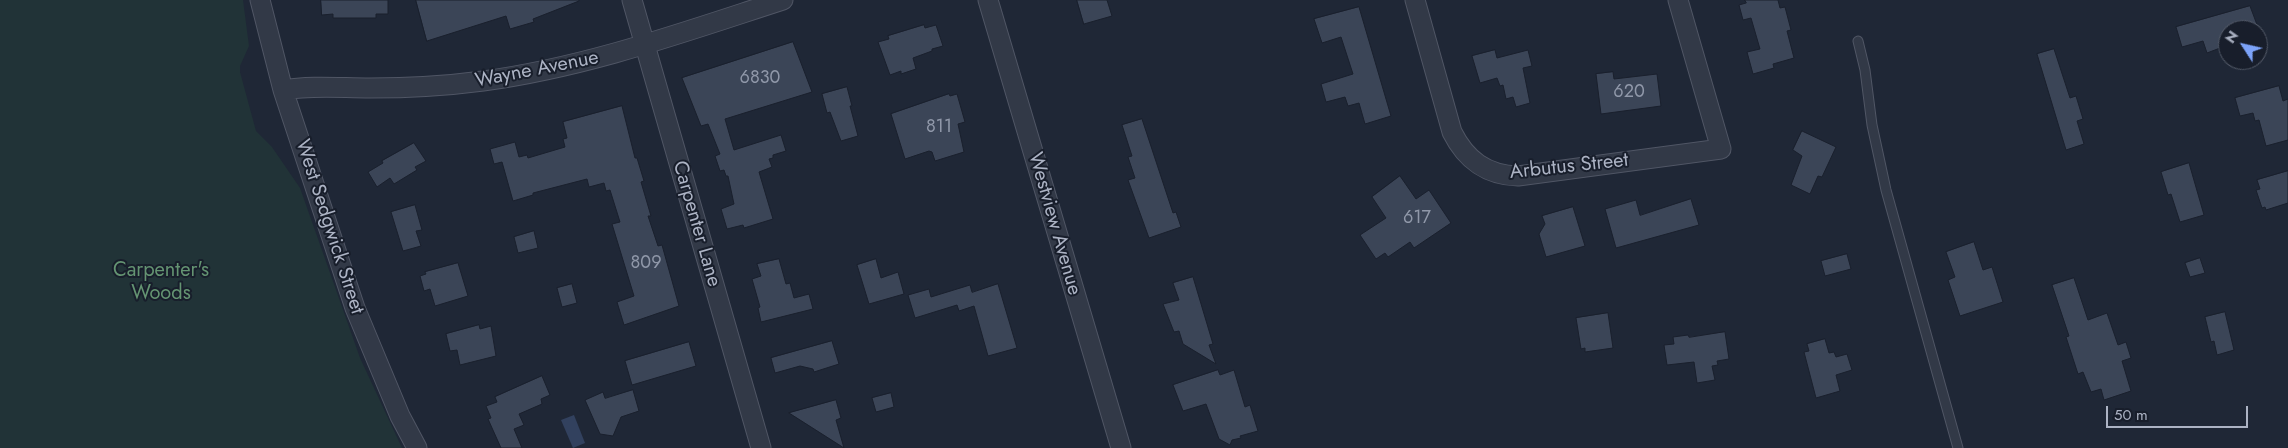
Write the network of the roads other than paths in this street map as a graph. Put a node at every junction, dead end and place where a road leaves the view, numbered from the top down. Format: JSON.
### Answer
{"nodes":[{"id":1,"x":260,"y":0,"type":"edge"},
{"id":2,"x":632,"y":0,"type":"edge"},
{"id":3,"x":783,"y":0,"type":"edge"},
{"id":4,"x":988,"y":0,"type":"edge"},
{"id":5,"x":1415,"y":0,"type":"edge"},
{"id":6,"x":1678,"y":0,"type":"edge"},
{"id":7,"x":1858,"y":41,"type":"dead end"},
{"id":8,"x":645,"y":45,"type":"junction"},
{"id":9,"x":283,"y":90,"type":"junction"},
{"id":10,"x":417,"y":448,"type":"edge"},
{"id":11,"x":761,"y":448,"type":"edge"},
{"id":12,"x":1121,"y":448,"type":"edge"},
{"id":13,"x":1958,"y":448,"type":"edge"}],
"edges":[{"from":1,"to":9,"type":"street","name":"West Sedgwick Street"},
{"from":2,"to":8,"type":"street","name":"Carpenter Lane"},
{"from":3,"to":8,"type":"street","name":"Wayne Avenue"},
{"from":4,"to":12,"type":"street","name":"Westview Avenue"},
{"from":5,"to":6,"type":"street","name":"Arbutus Street"},
{"from":7,"to":13,"type":"lane"},
{"from":8,"to":9,"type":"street","name":"Wayne Avenue"},
{"from":8,"to":11,"type":"street","name":"Carpenter Lane"},
{"from":9,"to":10,"type":"street","name":"West Sedgwick Street"}]}
